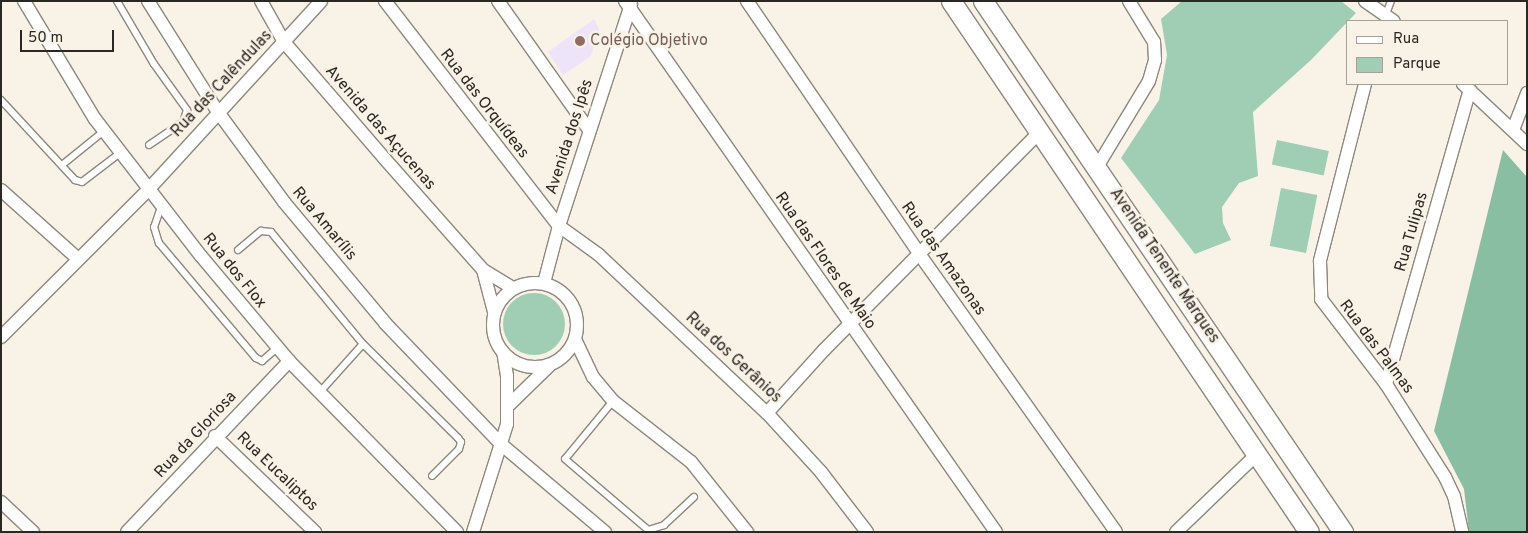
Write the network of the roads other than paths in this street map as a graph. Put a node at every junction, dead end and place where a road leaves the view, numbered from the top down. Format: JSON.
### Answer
{"nodes":[{"id":1,"x":24,"y":1,"type":"edge"},
{"id":2,"x":117,"y":1,"type":"edge"},
{"id":3,"x":148,"y":1,"type":"edge"},
{"id":4,"x":261,"y":1,"type":"edge"},
{"id":5,"x":321,"y":1,"type":"edge"},
{"id":6,"x":385,"y":1,"type":"edge"},
{"id":7,"x":498,"y":1,"type":"edge"},
{"id":8,"x":747,"y":1,"type":"edge"},
{"id":9,"x":951,"y":1,"type":"edge"},
{"id":10,"x":983,"y":1,"type":"edge"},
{"id":11,"x":1129,"y":1,"type":"edge"},
{"id":12,"x":1365,"y":1,"type":"edge"},
{"id":13,"x":1391,"y":1,"type":"edge"},
{"id":14,"x":629,"y":4,"type":"edge"},
{"id":15,"x":1388,"y":19,"type":"edge"},
{"id":16,"x":284,"y":42,"type":"junction"},
{"id":17,"x":1365,"y":85,"type":"edge"},
{"id":18,"x":1466,"y":87,"type":"edge"},
{"id":19,"x":1527,"y":93,"type":"edge"},
{"id":20,"x":1,"y":100,"type":"edge"},
{"id":21,"x":218,"y":112,"type":"junction"},
{"id":22,"x":589,"y":130,"type":"junction"},
{"id":23,"x":1513,"y":130,"type":"junction"},
{"id":24,"x":104,"y":131,"type":"junction"},
{"id":25,"x":1041,"y":131,"type":"junction"},
{"id":26,"x":1527,"y":144,"type":"edge"},
{"id":27,"x":149,"y":145,"type":"dead end"},
{"id":28,"x":120,"y":153,"type":"junction"},
{"id":29,"x":62,"y":165,"type":"junction"},
{"id":30,"x":1097,"y":167,"type":"junction"},
{"id":31,"x":1,"y":190,"type":"edge"},
{"id":32,"x":148,"y":190,"type":"junction"},
{"id":33,"x":161,"y":207,"type":"junction"},
{"id":34,"x":558,"y":226,"type":"junction"},
{"id":35,"x":238,"y":250,"type":"dead end"},
{"id":36,"x":920,"y":255,"type":"junction"},
{"id":37,"x":77,"y":258,"type":"junction"},
{"id":38,"x":484,"y":270,"type":"junction"},
{"id":39,"x":544,"y":283,"type":"junction"},
{"id":40,"x":513,"y":288,"type":"junction"},
{"id":41,"x":494,"y":312,"type":"junction"},
{"id":42,"x":850,"y":325,"type":"junction"},
{"id":43,"x":1,"y":337,"type":"edge"},
{"id":44,"x":574,"y":339,"type":"junction"},
{"id":45,"x":363,"y":344,"type":"junction"},
{"id":46,"x":277,"y":348,"type":"junction"},
{"id":47,"x":502,"y":352,"type":"junction"},
{"id":48,"x":289,"y":361,"type":"junction"},
{"id":49,"x":552,"y":363,"type":"junction"},
{"id":50,"x":1386,"y":384,"type":"junction"},
{"id":51,"x":319,"y":393,"type":"junction"},
{"id":52,"x":613,"y":401,"type":"junction"},
{"id":53,"x":509,"y":405,"type":"junction"},
{"id":54,"x":767,"y":413,"type":"junction"},
{"id":55,"x":215,"y":436,"type":"junction"},
{"id":56,"x":502,"y":445,"type":"junction"},
{"id":57,"x":1258,"y":453,"type":"junction"},
{"id":58,"x":432,"y":476,"type":"dead end"},
{"id":59,"x":694,"y":497,"type":"dead end"},
{"id":60,"x":1,"y":502,"type":"edge"},
{"id":61,"x":133,"y":530,"type":"edge"},
{"id":62,"x":32,"y":532,"type":"edge"},
{"id":63,"x":316,"y":532,"type":"edge"},
{"id":64,"x":457,"y":532,"type":"edge"},
{"id":65,"x":473,"y":532,"type":"edge"},
{"id":66,"x":605,"y":532,"type":"edge"},
{"id":67,"x":747,"y":532,"type":"edge"},
{"id":68,"x":868,"y":532,"type":"edge"},
{"id":69,"x":996,"y":532,"type":"edge"},
{"id":70,"x":1116,"y":532,"type":"edge"},
{"id":71,"x":1176,"y":532,"type":"edge"},
{"id":72,"x":1309,"y":532,"type":"edge"},
{"id":73,"x":1343,"y":532,"type":"edge"},
{"id":74,"x":1462,"y":532,"type":"edge"}],
"edges":[{"from":1,"to":24,"type":"street","name":"Rua dos Flox"},
{"from":2,"to":27,"type":"lane"},
{"from":3,"to":21,"type":"street","name":"Rua Amarílis"},
{"from":4,"to":16,"type":"street","name":"Avenida das Açucenas"},
{"from":5,"to":16,"type":"street","name":"Rua das Calêndulas"},
{"from":6,"to":34,"type":"street","name":"Rua das Orquídeas"},
{"from":7,"to":22,"type":"street"},
{"from":8,"to":36,"type":"street","name":"Rua das Amazonas"},
{"from":9,"to":25,"type":"main road","name":"Avenida Tenente Marques"},
{"from":10,"to":30,"type":"main road","name":"Avenida Tenente Marques"},
{"from":11,"to":30,"type":"street"},
{"from":12,"to":15,"type":"street"},
{"from":13,"to":15,"type":"lane"},
{"from":14,"to":22,"type":"street","name":"Avenida dos Ipês"},
{"from":14,"to":42,"type":"street","name":"Rua das Flores de Maio"},
{"from":16,"to":21,"type":"street","name":"Rua das Calêndulas"},
{"from":16,"to":38,"type":"street","name":"Avenida das Açucenas"},
{"from":17,"to":50,"type":"street","name":"Rua das Palmas"},
{"from":18,"to":23,"type":"street"},
{"from":18,"to":50,"type":"street","name":"Rua Tulipas"},
{"from":19,"to":23,"type":"street"},
{"from":20,"to":29,"type":"lane"},
{"from":21,"to":32,"type":"street","name":"Rua das Calêndulas"},
{"from":21,"to":56,"type":"street","name":"Rua Amarílis"},
{"from":22,"to":34,"type":"street","name":"Avenida dos Ipês"},
{"from":23,"to":26,"type":"street"},
{"from":24,"to":28,"type":"street","name":"Rua dos Flox"},
{"from":24,"to":29,"type":"lane"},
{"from":25,"to":36,"type":"street"},
{"from":25,"to":57,"type":"main road","name":"Avenida Tenente Marques"},
{"from":28,"to":29,"type":"lane"},
{"from":28,"to":32,"type":"street","name":"Rua dos Flox"},
{"from":30,"to":73,"type":"main road","name":"Avenida Tenente Marques"},
{"from":31,"to":37,"type":"street"},
{"from":32,"to":33,"type":"street","name":"Rua dos Flox"},
{"from":32,"to":37,"type":"street","name":"Rua das Calêndulas"},
{"from":33,"to":46,"type":"street","name":"Rua dos Flox"},
{"from":33,"to":46,"type":"lane"},
{"from":34,"to":39,"type":"street","name":"Avenida dos Ipês"},
{"from":34,"to":54,"type":"street","name":"Rua dos Gerânios"},
{"from":35,"to":45,"type":"lane"},
{"from":36,"to":42,"type":"street"},
{"from":36,"to":70,"type":"street","name":"Rua das Amazonas"},
{"from":37,"to":43,"type":"street","name":"Rua das Calêndulas"},
{"from":38,"to":40,"type":"street","name":"Avenida das Açucenas"},
{"from":38,"to":41,"type":"street","name":"Avenida das Açucenas"},
{"from":39,"to":40,"type":"street"},
{"from":39,"to":44,"type":"street"},
{"from":40,"to":41,"type":"street"},
{"from":41,"to":47,"type":"street"},
{"from":42,"to":54,"type":"street"},
{"from":42,"to":69,"type":"street","name":"Rua das Flores de Maio"},
{"from":44,"to":49,"type":"street"},
{"from":44,"to":52,"type":"street"},
{"from":45,"to":51,"type":"lane"},
{"from":45,"to":58,"type":"lane"},
{"from":46,"to":48,"type":"street","name":"Rua dos Flox"},
{"from":47,"to":49,"type":"street"},
{"from":47,"to":53,"type":"street"},
{"from":48,"to":51,"type":"street","name":"Rua dos Flox"},
{"from":48,"to":55,"type":"street","name":"Rua da Gloriosa"},
{"from":49,"to":53,"type":"street"},
{"from":50,"to":74,"type":"street","name":"Rua das Palmas"},
{"from":51,"to":64,"type":"street","name":"Rua dos Flox"},
{"from":52,"to":59,"type":"lane"},
{"from":52,"to":67,"type":"street"},
{"from":53,"to":56,"type":"street"},
{"from":54,"to":68,"type":"street","name":"Rua dos Gerânios"},
{"from":55,"to":61,"type":"street","name":"Rua da Gloriosa"},
{"from":55,"to":63,"type":"street","name":"Rua Eucaliptos"},
{"from":56,"to":65,"type":"street"},
{"from":56,"to":66,"type":"street","name":"Rua Amarílis"},
{"from":57,"to":71,"type":"street"},
{"from":57,"to":72,"type":"main road","name":"Avenida Tenente Marques"},
{"from":60,"to":62,"type":"street"}]}
